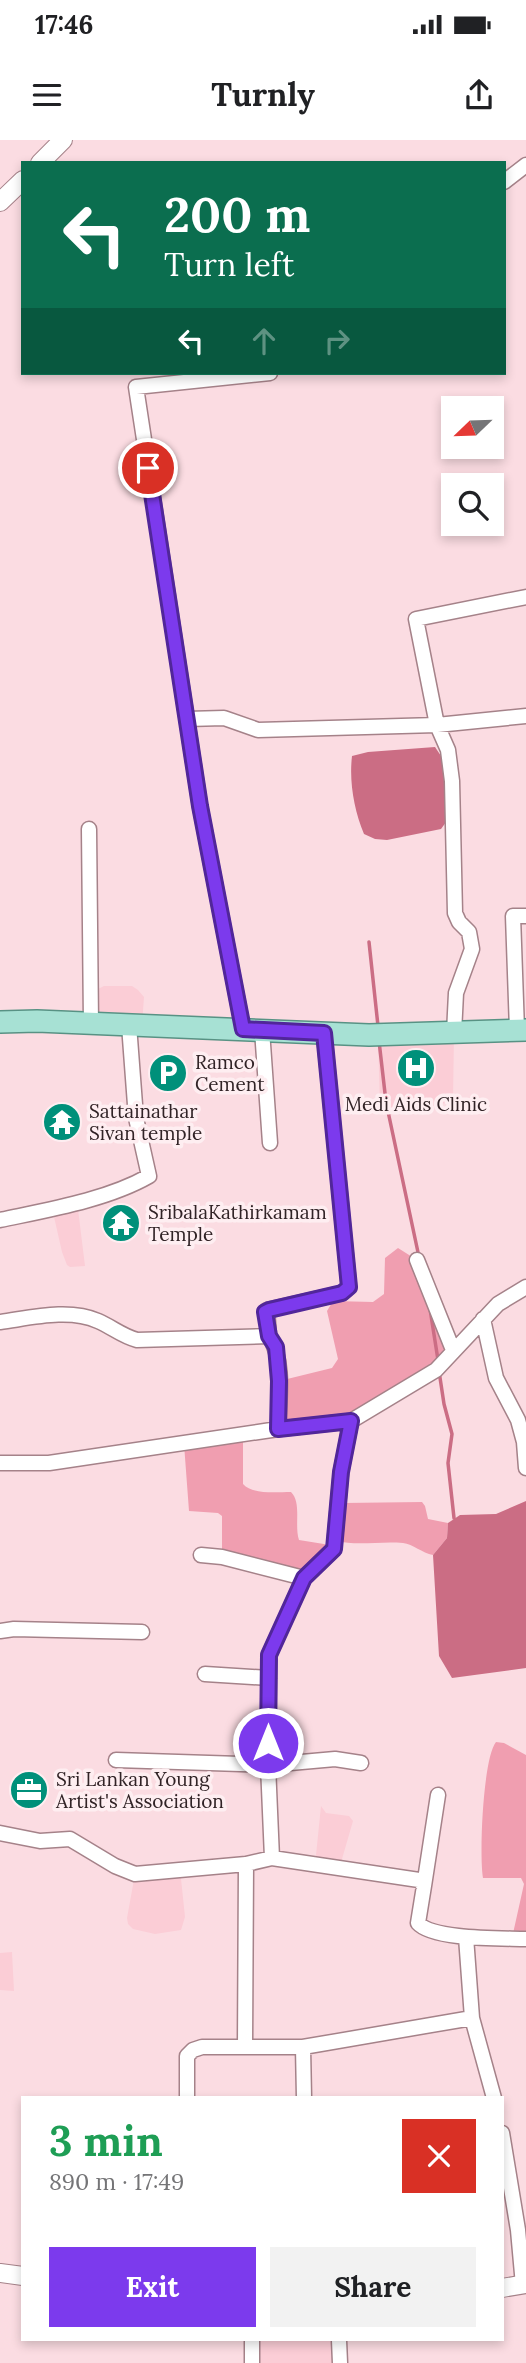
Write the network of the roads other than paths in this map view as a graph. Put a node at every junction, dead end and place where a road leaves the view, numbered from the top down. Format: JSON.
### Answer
{"nodes":[{"id":1,"x":63,"y":140,"type":"edge"},
{"id":2,"x":42,"y":161,"type":"edge"},
{"id":3,"x":526,"y":165,"type":"edge"},
{"id":4,"x":506,"y":181,"type":"edge"},
{"id":5,"x":21,"y":182,"type":"edge"},
{"id":6,"x":0,"y":202,"type":"edge"},
{"id":7,"x":251,"y":375,"type":"edge"},
{"id":8,"x":526,"y":597,"type":"edge"},
{"id":9,"x":526,"y":716,"type":"edge"},
{"id":10,"x":187,"y":719,"type":"junction"},
{"id":11,"x":437,"y":725,"type":"junction"},
{"id":12,"x":89,"y":829,"type":"dead end"},
{"id":13,"x":526,"y":915,"type":"edge"},
{"id":14,"x":0,"y":1022,"type":"edge"},
{"id":15,"x":91,"y":1023,"type":"junction"},
{"id":16,"x":128,"y":1025,"type":"junction"},
{"id":17,"x":252,"y":1030,"type":"junction"},
{"id":18,"x":521,"y":1030,"type":"edge"},
{"id":19,"x":324,"y":1033,"type":"junction"},
{"id":20,"x":454,"y":1033,"type":"junction"},
{"id":21,"x":270,"y":1143,"type":"dead end"},
{"id":22,"x":0,"y":1220,"type":"edge"},
{"id":23,"x":417,"y":1260,"type":"dead end"},
{"id":24,"x":526,"y":1287,"type":"edge"},
{"id":25,"x":483,"y":1319,"type":"junction"},
{"id":26,"x":0,"y":1322,"type":"edge"},
{"id":27,"x":269,"y":1336,"type":"junction"},
{"id":28,"x":453,"y":1350,"type":"junction"},
{"id":29,"x":351,"y":1421,"type":"junction"},
{"id":30,"x":278,"y":1429,"type":"junction"},
{"id":31,"x":0,"y":1463,"type":"edge"},
{"id":32,"x":526,"y":1468,"type":"edge"},
{"id":33,"x":201,"y":1555,"type":"dead end"},
{"id":34,"x":304,"y":1578,"type":"junction"},
{"id":35,"x":0,"y":1631,"type":"edge"},
{"id":36,"x":142,"y":1632,"type":"dead end"},
{"id":37,"x":205,"y":1674,"type":"dead end"},
{"id":38,"x":269,"y":1678,"type":"junction"},
{"id":39,"x":116,"y":1760,"type":"dead end"},
{"id":40,"x":361,"y":1763,"type":"dead end"},
{"id":41,"x":268,"y":1765,"type":"junction"},
{"id":42,"x":438,"y":1795,"type":"dead end"},
{"id":43,"x":0,"y":1833,"type":"edge"},
{"id":44,"x":272,"y":1858,"type":"junction"},
{"id":45,"x":246,"y":1864,"type":"junction"},
{"id":46,"x":425,"y":1886,"type":"junction"},
{"id":47,"x":466,"y":1937,"type":"junction"},
{"id":48,"x":526,"y":1939,"type":"edge"},
{"id":49,"x":472,"y":2018,"type":"junction"},
{"id":50,"x":245,"y":2047,"type":"junction"},
{"id":51,"x":303,"y":2047,"type":"junction"},
{"id":52,"x":187,"y":2096,"type":"edge"},
{"id":53,"x":304,"y":2096,"type":"edge"},
{"id":54,"x":493,"y":2096,"type":"edge"},
{"id":55,"x":505,"y":2168,"type":"edge"},
{"id":56,"x":0,"y":2273,"type":"edge"},
{"id":57,"x":21,"y":2276,"type":"edge"},
{"id":58,"x":525,"y":2285,"type":"edge"},
{"id":59,"x":504,"y":2288,"type":"edge"},
{"id":60,"x":253,"y":2341,"type":"edge"},
{"id":61,"x":339,"y":2341,"type":"edge"},
{"id":62,"x":252,"y":2363,"type":"edge"},
{"id":63,"x":340,"y":2363,"type":"edge"}],
"edges":[{"from":1,"to":2,"type":"street"},
{"from":3,"to":4,"type":"street"},
{"from":5,"to":6,"type":"street"},
{"from":7,"to":10,"type":"street"},
{"from":8,"to":11,"type":"street"},
{"from":9,"to":11,"type":"street"},
{"from":10,"to":11,"type":"street"},
{"from":10,"to":17,"type":"street"},
{"from":11,"to":20,"type":"street"},
{"from":12,"to":15,"type":"street"},
{"from":13,"to":18,"type":"street"},
{"from":14,"to":15,"type":"main road"},
{"from":15,"to":16,"type":"main road"},
{"from":16,"to":17,"type":"main road"},
{"from":16,"to":22,"type":"street"},
{"from":17,"to":19,"type":"main road"},
{"from":17,"to":21,"type":"street"},
{"from":18,"to":20,"type":"main road"},
{"from":19,"to":20,"type":"main road"},
{"from":19,"to":27,"type":"street"},
{"from":23,"to":28,"type":"street"},
{"from":24,"to":25,"type":"street"},
{"from":25,"to":28,"type":"street"},
{"from":25,"to":32,"type":"street"},
{"from":26,"to":27,"type":"street"},
{"from":27,"to":30,"type":"street"},
{"from":28,"to":29,"type":"street"},
{"from":29,"to":30,"type":"street"},
{"from":29,"to":34,"type":"street"},
{"from":30,"to":31,"type":"street"},
{"from":33,"to":34,"type":"street"},
{"from":34,"to":38,"type":"street"},
{"from":35,"to":36,"type":"street"},
{"from":37,"to":38,"type":"street"},
{"from":38,"to":41,"type":"street"},
{"from":39,"to":41,"type":"street"},
{"from":40,"to":41,"type":"street"},
{"from":41,"to":44,"type":"street"},
{"from":42,"to":46,"type":"street"},
{"from":43,"to":45,"type":"street"},
{"from":44,"to":45,"type":"street"},
{"from":44,"to":46,"type":"street"},
{"from":45,"to":50,"type":"street"},
{"from":46,"to":47,"type":"street"},
{"from":47,"to":48,"type":"street"},
{"from":47,"to":49,"type":"street"},
{"from":49,"to":51,"type":"street"},
{"from":49,"to":54,"type":"street"},
{"from":50,"to":51,"type":"street"},
{"from":50,"to":52,"type":"street"},
{"from":51,"to":53,"type":"street"},
{"from":55,"to":58,"type":"street"},
{"from":56,"to":57,"type":"street"},
{"from":58,"to":59,"type":"street"},
{"from":60,"to":62,"type":"street"},
{"from":61,"to":63,"type":"street"}]}
